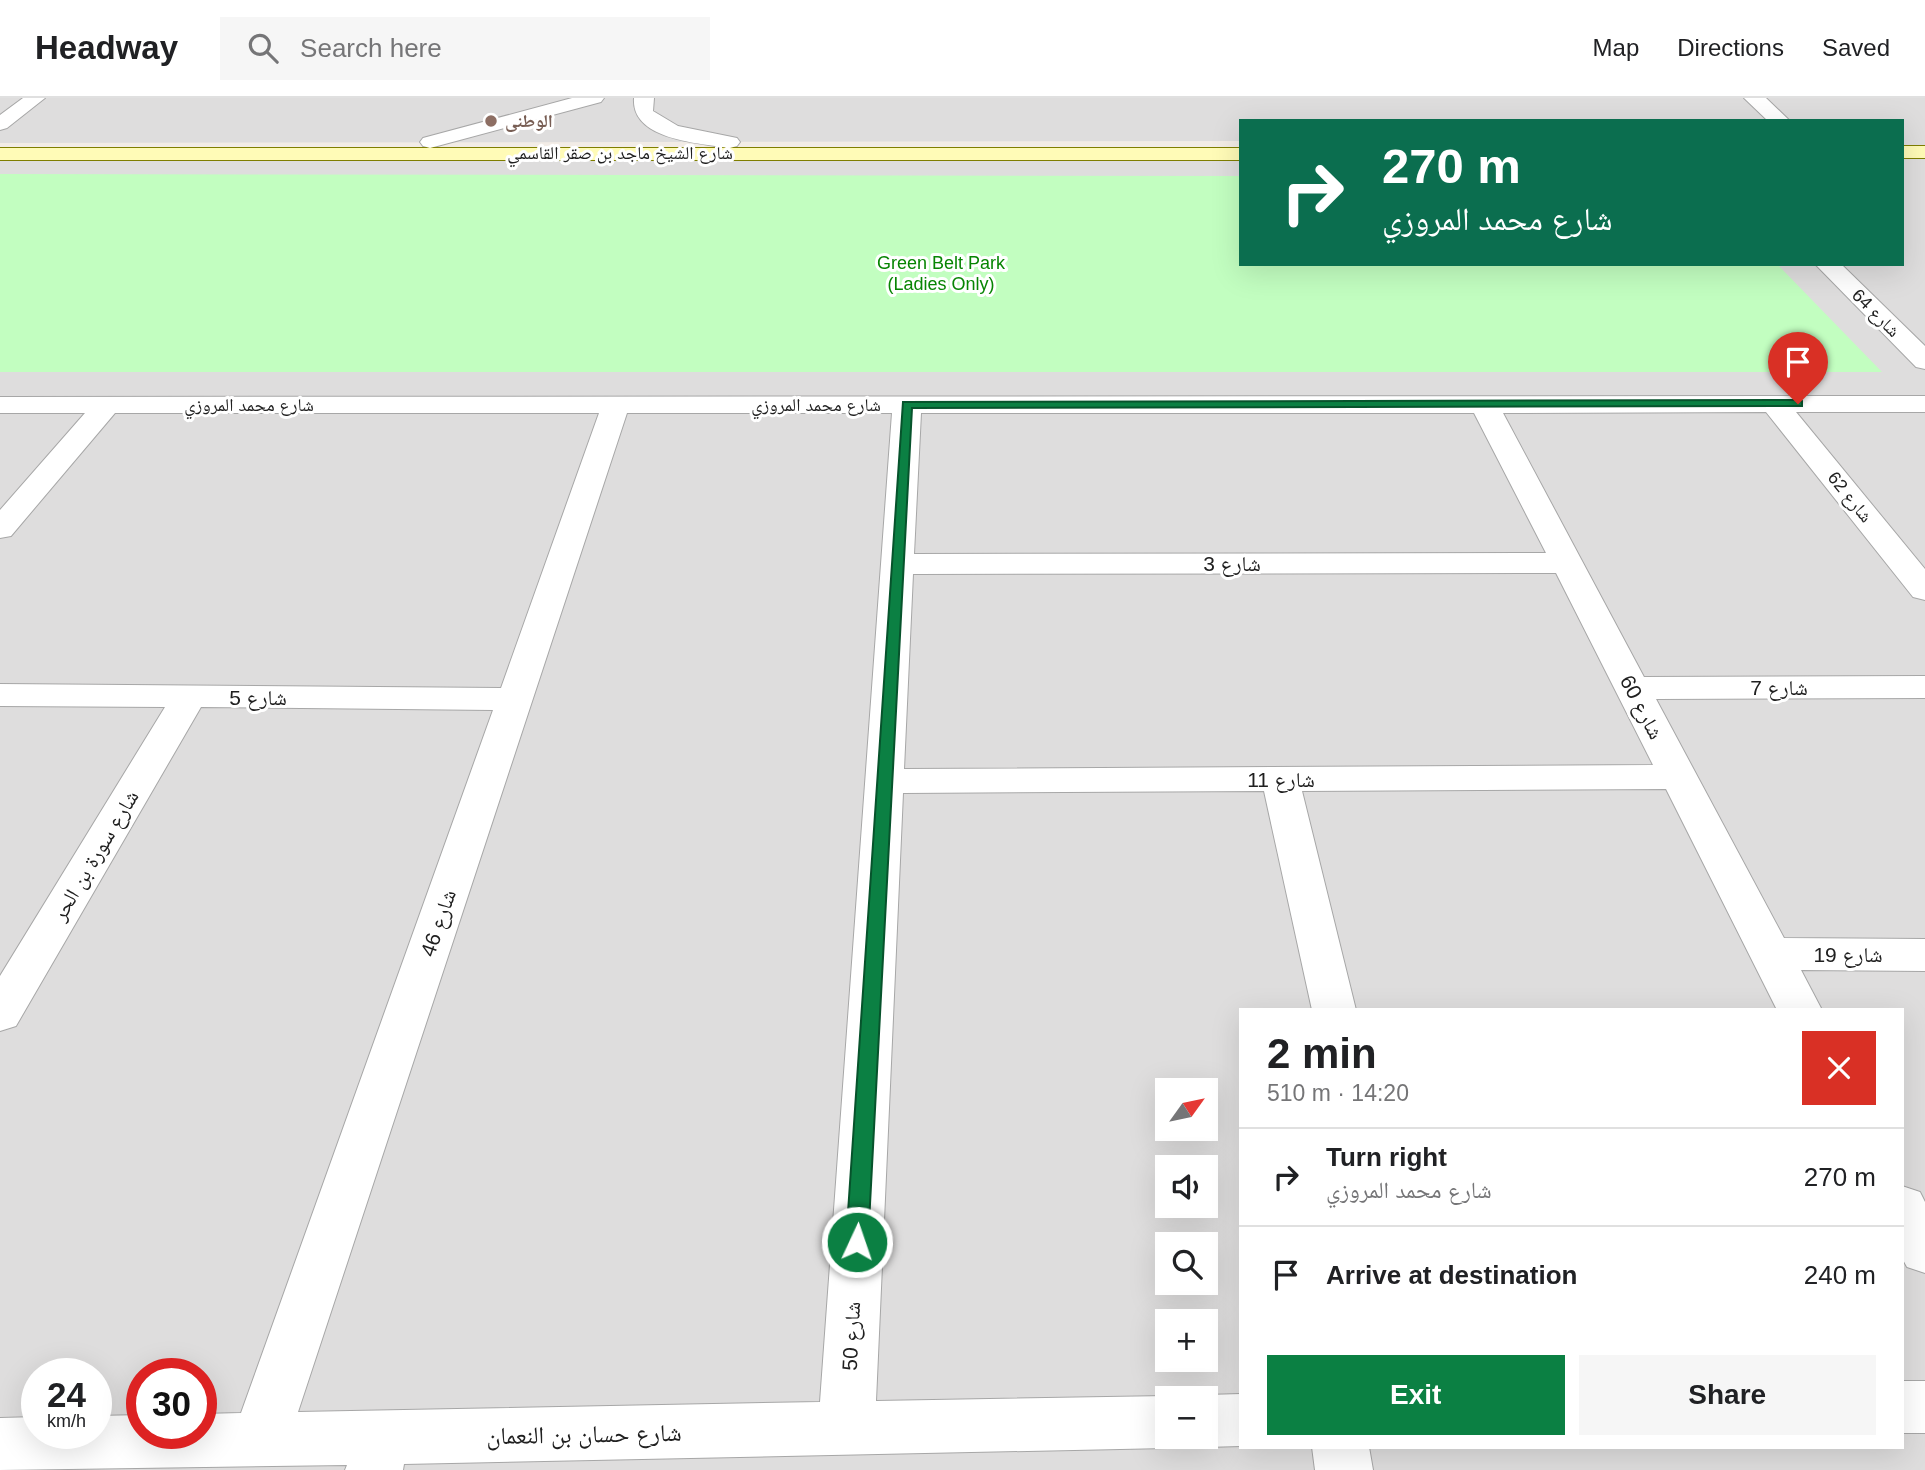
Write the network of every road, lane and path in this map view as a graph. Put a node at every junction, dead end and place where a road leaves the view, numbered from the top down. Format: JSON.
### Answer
{"nodes":[{"id":1,"x":35,"y":98,"type":"edge"},
{"id":2,"x":594,"y":98,"type":"edge"},
{"id":3,"x":644,"y":98,"type":"edge"},
{"id":4,"x":1754,"y":98,"type":"edge"},
{"id":5,"x":1778,"y":119,"type":"edge"},
{"id":6,"x":0,"y":124,"type":"edge"},
{"id":7,"x":0,"y":141,"type":"edge"},
{"id":8,"x":1904,"y":141,"type":"edge"},
{"id":9,"x":1925,"y":141,"type":"edge"},
{"id":10,"x":430,"y":142,"type":"junction"},
{"id":11,"x":730,"y":142,"type":"junction"},
{"id":12,"x":1036,"y":142,"type":"junction"},
{"id":13,"x":1239,"y":142,"type":"edge"},
{"id":14,"x":890,"y":152,"type":"junction"},
{"id":15,"x":1904,"y":152,"type":"edge"},
{"id":16,"x":1925,"y":152,"type":"edge"},
{"id":17,"x":0,"y":153,"type":"edge"},
{"id":18,"x":462,"y":153,"type":"junction"},
{"id":19,"x":984,"y":153,"type":"junction"},
{"id":20,"x":1239,"y":154,"type":"edge"},
{"id":21,"x":416,"y":166,"type":"dead end"},
{"id":22,"x":929,"y":166,"type":"dead end"},
{"id":23,"x":1829,"y":266,"type":"edge"},
{"id":24,"x":1925,"y":361,"type":"edge"},
{"id":25,"x":1000,"y":388,"type":"dead end"},
{"id":26,"x":1484,"y":404,"type":"junction"},
{"id":27,"x":1774,"y":404,"type":"junction"},
{"id":28,"x":1925,"y":404,"type":"edge"},
{"id":29,"x":0,"y":405,"type":"edge"},
{"id":30,"x":107,"y":405,"type":"junction"},
{"id":31,"x":616,"y":405,"type":"junction"},
{"id":32,"x":907,"y":405,"type":"junction"},
{"id":33,"x":1026,"y":405,"type":"junction"},
{"id":34,"x":0,"y":529,"type":"edge"},
{"id":35,"x":1567,"y":563,"type":"junction"},
{"id":36,"x":897,"y":564,"type":"junction"},
{"id":37,"x":1925,"y":590,"type":"edge"},
{"id":38,"x":1925,"y":687,"type":"edge"},
{"id":39,"x":1632,"y":688,"type":"junction"},
{"id":40,"x":0,"y":695,"type":"edge"},
{"id":41,"x":190,"y":696,"type":"junction"},
{"id":42,"x":515,"y":698,"type":"junction"},
{"id":43,"x":1678,"y":777,"type":"junction"},
{"id":44,"x":1280,"y":779,"type":"junction"},
{"id":45,"x":884,"y":781,"type":"junction"},
{"id":46,"x":1771,"y":954,"type":"junction"},
{"id":47,"x":1925,"y":955,"type":"edge"},
{"id":48,"x":1334,"y":1008,"type":"edge"},
{"id":49,"x":1799,"y":1008,"type":"edge"},
{"id":50,"x":0,"y":1013,"type":"edge"},
{"id":51,"x":1904,"y":1211,"type":"edge"},
{"id":52,"x":1925,"y":1251,"type":"edge"},
{"id":53,"x":1904,"y":1407,"type":"edge"},
{"id":54,"x":1925,"y":1407,"type":"edge"},
{"id":55,"x":1239,"y":1420,"type":"edge"},
{"id":56,"x":1218,"y":1421,"type":"edge"},
{"id":57,"x":1155,"y":1422,"type":"edge"},
{"id":58,"x":846,"y":1430,"type":"junction"},
{"id":59,"x":260,"y":1440,"type":"junction"},
{"id":60,"x":0,"y":1445,"type":"edge"},
{"id":61,"x":1340,"y":1449,"type":"edge"},
{"id":62,"x":378,"y":1454,"type":"edge"},
{"id":63,"x":1344,"y":1470,"type":"edge"}],
"edges":[{"from":1,"to":6,"type":"street"},
{"from":2,"to":10,"type":"street"},
{"from":3,"to":11,"type":"street"},
{"from":4,"to":5,"type":"street"},
{"from":7,"to":10,"type":"main road","name":"شارع الشيخ ماجد بن صقر القاسمي"},
{"from":8,"to":9,"type":"main road"},
{"from":10,"to":11,"type":"main road","name":"شارع الشيخ ماجد بن صقر القاسمي"},
{"from":11,"to":12,"type":"main road","name":"شارع الشيخ ماجد بن صقر القاسمي"},
{"from":12,"to":13,"type":"main road","name":"شارع الشيخ ماجد بن صقر القاسمي"},
{"from":12,"to":19,"type":"main road"},
{"from":14,"to":18,"type":"main road","name":"شارع الشيخ ماجد بن صقر القاسمي"},
{"from":14,"to":19,"type":"main road","name":"شارع الشيخ ماجد بن صقر القاسمي"},
{"from":14,"to":22,"type":"main road"},
{"from":15,"to":16,"type":"main road"},
{"from":17,"to":18,"type":"main road","name":"شارع الشيخ ماجد بن صقر القاسمي"},
{"from":18,"to":21,"type":"main road"},
{"from":19,"to":20,"type":"main road","name":"شارع الشيخ ماجد بن صقر القاسمي"},
{"from":23,"to":24,"type":"street","name":"شارع 64"},
{"from":25,"to":33,"type":"street"},
{"from":26,"to":27,"type":"street","name":"شارع محمد المروزي"},
{"from":26,"to":33,"type":"street","name":"شارع محمد المروزي"},
{"from":26,"to":35,"type":"street","name":"شارع 60"},
{"from":27,"to":28,"type":"street","name":"شارع محمد المروزي"},
{"from":27,"to":37,"type":"street","name":"شارع 62"},
{"from":29,"to":30,"type":"street","name":"شارع محمد المروزي"},
{"from":30,"to":31,"type":"street","name":"شارع محمد المروزي"},
{"from":30,"to":34,"type":"street"},
{"from":31,"to":32,"type":"street","name":"شارع محمد المروزي"},
{"from":31,"to":42,"type":"street","name":"شارع 46"},
{"from":32,"to":33,"type":"street","name":"شارع محمد المروزي"},
{"from":32,"to":36,"type":"street","name":"شارع 50"},
{"from":35,"to":36,"type":"street","name":"شارع 3"},
{"from":35,"to":39,"type":"street","name":"شارع 60"},
{"from":36,"to":45,"type":"street","name":"شارع 50"},
{"from":38,"to":39,"type":"street","name":"شارع 7"},
{"from":39,"to":43,"type":"street","name":"شارع 60"},
{"from":40,"to":41,"type":"street","name":"شارع 5"},
{"from":41,"to":42,"type":"street","name":"شارع 5"},
{"from":41,"to":50,"type":"street","name":"شارع سورة بن الحر"},
{"from":42,"to":59,"type":"street","name":"شارع 46"},
{"from":43,"to":44,"type":"street","name":"شارع 11"},
{"from":43,"to":46,"type":"street","name":"شارع 60"},
{"from":44,"to":45,"type":"street","name":"شارع 11"},
{"from":44,"to":48,"type":"street"},
{"from":45,"to":58,"type":"street","name":"شارع 50"},
{"from":46,"to":47,"type":"street","name":"شارع 19"},
{"from":46,"to":49,"type":"street","name":"شارع 60"},
{"from":51,"to":52,"type":"street"},
{"from":53,"to":54,"type":"street"},
{"from":55,"to":56,"type":"street"},
{"from":57,"to":58,"type":"street","name":"شارع حسان بن النعمان"},
{"from":58,"to":62,"type":"street","name":"شارع حسان بن النعمان"},
{"from":59,"to":60,"type":"street","name":"شارع حسان بن النعمان"},
{"from":59,"to":62,"type":"street","name":"شارع حسان بن النعمان"},
{"from":61,"to":63,"type":"street"}]}
